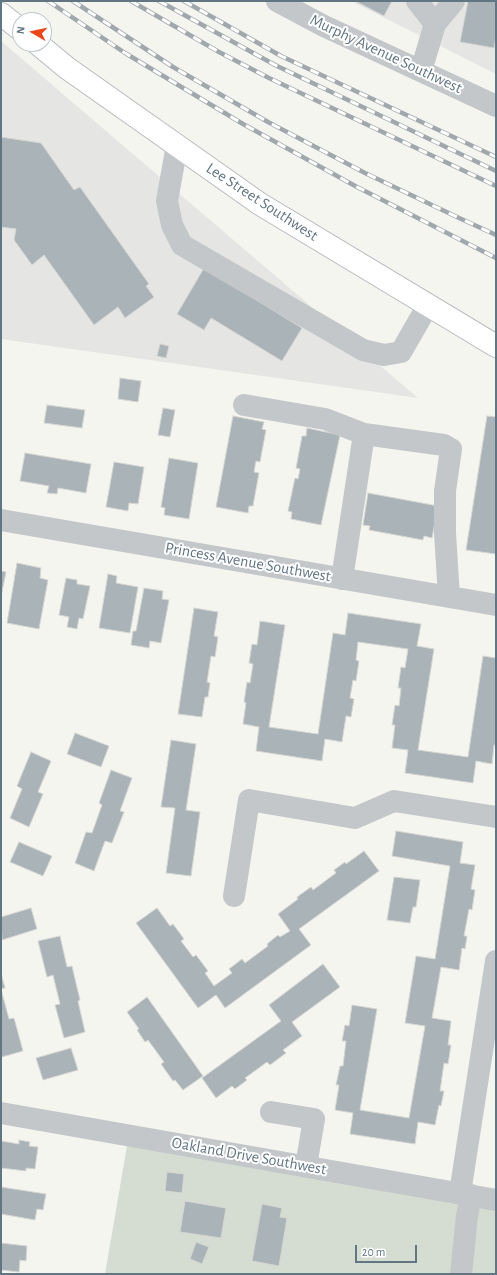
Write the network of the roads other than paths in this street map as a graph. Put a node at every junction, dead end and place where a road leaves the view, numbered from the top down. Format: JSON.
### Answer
{"nodes":[{"id":1,"x":277,"y":1,"type":"edge"},
{"id":2,"x":417,"y":1,"type":"edge"},
{"id":3,"x":454,"y":1,"type":"edge"},
{"id":4,"x":2,"y":15,"type":"edge"},
{"id":5,"x":12,"y":23,"type":"edge"},
{"id":6,"x":435,"y":24,"type":"junction"},
{"id":7,"x":48,"y":52,"type":"edge"},
{"id":8,"x":421,"y":71,"type":"junction"},
{"id":9,"x":496,"y":104,"type":"edge"},
{"id":10,"x":177,"y":145,"type":"junction"},
{"id":11,"x":428,"y":305,"type":"junction"},
{"id":12,"x":496,"y":346,"type":"edge"},
{"id":13,"x":244,"y":405,"type":"dead end"},
{"id":14,"x":364,"y":434,"type":"junction"},
{"id":15,"x":1,"y":520,"type":"edge"},
{"id":16,"x":342,"y":579,"type":"junction"},
{"id":17,"x":449,"y":597,"type":"junction"},
{"id":18,"x":496,"y":605,"type":"edge"},
{"id":19,"x":496,"y":817,"type":"edge"},
{"id":20,"x":234,"y":896,"type":"dead end"},
{"id":21,"x":495,"y":968,"type":"edge"},
{"id":22,"x":271,"y":1112,"type":"dead end"},
{"id":23,"x":1,"y":1113,"type":"edge"},
{"id":24,"x":306,"y":1166,"type":"junction"},
{"id":25,"x":465,"y":1194,"type":"junction"},
{"id":26,"x":496,"y":1200,"type":"edge"},
{"id":27,"x":461,"y":1274,"type":"edge"}],
"edges":[{"from":1,"to":8,"type":"street","name":"Murphy Avenue Southwest"},
{"from":2,"to":6,"type":"street"},
{"from":3,"to":6,"type":"street"},
{"from":4,"to":5,"type":"main road"},
{"from":6,"to":8,"type":"street"},
{"from":7,"to":10,"type":"main road","name":"Lee Street Southwest"},
{"from":8,"to":9,"type":"street","name":"Murphy Avenue Southwest"},
{"from":10,"to":11,"type":"main road","name":"Lee Street Southwest"},
{"from":10,"to":11,"type":"street"},
{"from":11,"to":12,"type":"main road","name":"Lee Street Southwest"},
{"from":13,"to":14,"type":"street"},
{"from":14,"to":16,"type":"street"},
{"from":14,"to":17,"type":"street"},
{"from":15,"to":16,"type":"street","name":"Princess Avenue Southwest"},
{"from":16,"to":17,"type":"street","name":"Princess Avenue Southwest"},
{"from":17,"to":18,"type":"street","name":"Princess Avenue Southwest"},
{"from":19,"to":20,"type":"street"},
{"from":21,"to":25,"type":"street"},
{"from":22,"to":24,"type":"street"},
{"from":23,"to":24,"type":"street","name":"Oakland Drive Southwest"},
{"from":24,"to":25,"type":"street","name":"Oakland Drive Southwest"},
{"from":25,"to":26,"type":"street","name":"Oakland Drive Southwest"},
{"from":25,"to":27,"type":"street"}]}
